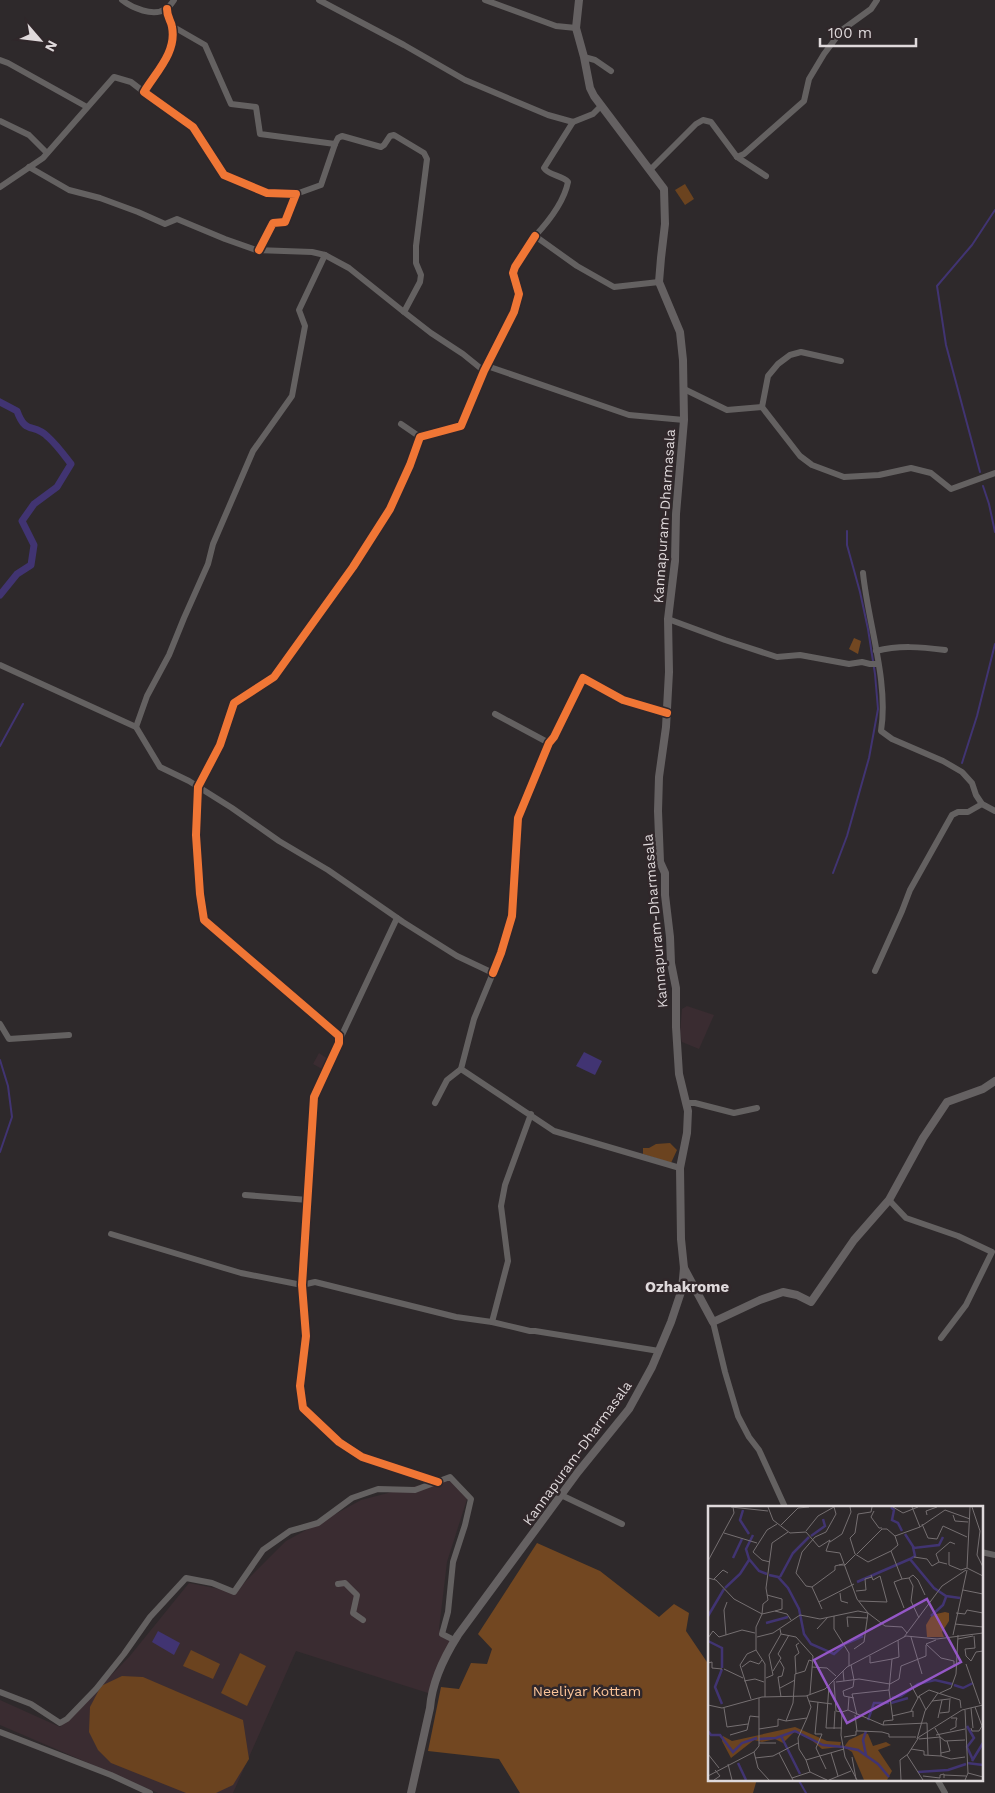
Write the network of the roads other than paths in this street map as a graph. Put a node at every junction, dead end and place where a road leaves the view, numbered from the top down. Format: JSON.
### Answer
{"nodes":[{"id":1,"x":122,"y":0,"type":"edge"},
{"id":2,"x":174,"y":0,"type":"edge"},
{"id":3,"x":319,"y":0,"type":"edge"},
{"id":4,"x":485,"y":0,"type":"edge"},
{"id":5,"x":579,"y":0,"type":"edge"},
{"id":6,"x":877,"y":0,"type":"edge"},
{"id":7,"x":167,"y":9,"type":"junction"},
{"id":8,"x":172,"y":26,"type":"junction"},
{"id":9,"x":576,"y":28,"type":"junction"},
{"id":10,"x":584,"y":57,"type":"junction"},
{"id":11,"x":0,"y":60,"type":"edge"},
{"id":12,"x":611,"y":71,"type":"dead end"},
{"id":13,"x":144,"y":92,"type":"junction"},
{"id":14,"x":601,"y":106,"type":"junction"},
{"id":15,"x":88,"y":107,"type":"junction"},
{"id":16,"x":0,"y":121,"type":"edge"},
{"id":17,"x":573,"y":122,"type":"junction"},
{"id":18,"x":335,"y":144,"type":"junction"},
{"id":19,"x":47,"y":153,"type":"junction"},
{"id":20,"x":737,"y":157,"type":"junction"},
{"id":21,"x":29,"y":167,"type":"junction"},
{"id":22,"x":650,"y":170,"type":"junction"},
{"id":23,"x":766,"y":176,"type":"dead end"},
{"id":24,"x":0,"y":187,"type":"edge"},
{"id":25,"x":296,"y":194,"type":"junction"},
{"id":26,"x":536,"y":236,"type":"junction"},
{"id":27,"x":259,"y":250,"type":"junction"},
{"id":28,"x":325,"y":255,"type":"junction"},
{"id":29,"x":660,"y":282,"type":"junction"},
{"id":30,"x":404,"y":312,"type":"junction"},
{"id":31,"x":841,"y":361,"type":"dead end"},
{"id":32,"x":485,"y":369,"type":"junction"},
{"id":33,"x":684,"y":389,"type":"junction"},
{"id":34,"x":762,"y":407,"type":"junction"},
{"id":35,"x":684,"y":420,"type":"junction"},
{"id":36,"x":401,"y":424,"type":"dead end"},
{"id":37,"x":420,"y":437,"type":"junction"},
{"id":38,"x":995,"y":473,"type":"edge"},
{"id":39,"x":862,"y":573,"type":"dead end"},
{"id":40,"x":668,"y":618,"type":"junction"},
{"id":41,"x":945,"y":650,"type":"dead end"},
{"id":42,"x":876,"y":651,"type":"junction"},
{"id":43,"x":878,"y":664,"type":"junction"},
{"id":44,"x":0,"y":665,"type":"edge"},
{"id":45,"x":667,"y":713,"type":"junction"},
{"id":46,"x":495,"y":714,"type":"dead end"},
{"id":47,"x":136,"y":727,"type":"junction"},
{"id":48,"x":550,"y":743,"type":"junction"},
{"id":49,"x":198,"y":787,"type":"junction"},
{"id":50,"x":982,"y":804,"type":"junction"},
{"id":51,"x":995,"y":812,"type":"edge"},
{"id":52,"x":397,"y":918,"type":"junction"},
{"id":53,"x":875,"y":971,"type":"dead end"},
{"id":54,"x":493,"y":973,"type":"junction"},
{"id":55,"x":0,"y":1024,"type":"edge"},
{"id":56,"x":70,"y":1035,"type":"dead end"},
{"id":57,"x":339,"y":1040,"type":"junction"},
{"id":58,"x":462,"y":1069,"type":"junction"},
{"id":59,"x":995,"y":1081,"type":"edge"},
{"id":60,"x":435,"y":1103,"type":"dead end"},
{"id":61,"x":686,"y":1103,"type":"junction"},
{"id":62,"x":756,"y":1108,"type":"dead end"},
{"id":63,"x":531,"y":1114,"type":"junction"},
{"id":64,"x":680,"y":1168,"type":"junction"},
{"id":65,"x":245,"y":1195,"type":"dead end"},
{"id":66,"x":308,"y":1200,"type":"junction"},
{"id":67,"x":889,"y":1200,"type":"junction"},
{"id":68,"x":111,"y":1234,"type":"dead end"},
{"id":69,"x":684,"y":1268,"type":"junction"},
{"id":70,"x":302,"y":1285,"type":"junction"},
{"id":71,"x":492,"y":1322,"type":"junction"},
{"id":72,"x":713,"y":1322,"type":"junction"},
{"id":73,"x":941,"y":1338,"type":"dead end"},
{"id":74,"x":659,"y":1351,"type":"junction"},
{"id":75,"x":438,"y":1482,"type":"junction"},
{"id":76,"x":561,"y":1496,"type":"junction"},
{"id":77,"x":785,"y":1506,"type":"edge"},
{"id":78,"x":622,"y":1524,"type":"dead end"},
{"id":79,"x":982,"y":1552,"type":"edge"},
{"id":80,"x":995,"y":1555,"type":"edge"},
{"id":81,"x":338,"y":1584,"type":"dead end"},
{"id":82,"x":363,"y":1620,"type":"dead end"},
{"id":83,"x":454,"y":1640,"type":"junction"},
{"id":84,"x":0,"y":1692,"type":"edge"},
{"id":85,"x":0,"y":1732,"type":"edge"},
{"id":86,"x":938,"y":1780,"type":"edge"},
{"id":87,"x":150,"y":1793,"type":"edge"},
{"id":88,"x":411,"y":1793,"type":"edge"},
{"id":89,"x":945,"y":1793,"type":"edge"}],
"edges":[{"from":1,"to":7,"type":"street"},
{"from":2,"to":7,"type":"street"},
{"from":3,"to":17,"type":"street"},
{"from":4,"to":9,"type":"street"},
{"from":5,"to":9,"type":"main road","name":"Kannapuram-Dharmasala"},
{"from":6,"to":20,"type":"street"},
{"from":7,"to":8,"type":"street"},
{"from":8,"to":13,"type":"street"},
{"from":8,"to":18,"type":"street"},
{"from":9,"to":10,"type":"main road","name":"Kannapuram-Dharmasala"},
{"from":10,"to":12,"type":"street"},
{"from":10,"to":14,"type":"main road","name":"Kannapuram-Dharmasala"},
{"from":11,"to":15,"type":"street"},
{"from":13,"to":15,"type":"street"},
{"from":13,"to":25,"type":"street"},
{"from":14,"to":17,"type":"street"},
{"from":14,"to":22,"type":"main road","name":"Kannapuram-Dharmasala"},
{"from":15,"to":19,"type":"street"},
{"from":16,"to":19,"type":"street"},
{"from":17,"to":26,"type":"street"},
{"from":18,"to":25,"type":"street"},
{"from":18,"to":30,"type":"street"},
{"from":19,"to":21,"type":"street"},
{"from":20,"to":22,"type":"street"},
{"from":20,"to":23,"type":"street"},
{"from":21,"to":24,"type":"street"},
{"from":21,"to":27,"type":"street"},
{"from":22,"to":29,"type":"main road","name":"Kannapuram-Dharmasala"},
{"from":25,"to":27,"type":"street"},
{"from":26,"to":29,"type":"street"},
{"from":26,"to":32,"type":"street"},
{"from":27,"to":28,"type":"street"},
{"from":28,"to":30,"type":"street"},
{"from":28,"to":47,"type":"street"},
{"from":29,"to":33,"type":"main road","name":"Kannapuram-Dharmasala"},
{"from":30,"to":32,"type":"street"},
{"from":31,"to":34,"type":"street"},
{"from":32,"to":35,"type":"street"},
{"from":32,"to":37,"type":"street"},
{"from":33,"to":34,"type":"street"},
{"from":33,"to":35,"type":"main road","name":"Kannapuram-Dharmasala"},
{"from":34,"to":38,"type":"street"},
{"from":35,"to":40,"type":"main road","name":"Kannapuram-Dharmasala"},
{"from":36,"to":37,"type":"street"},
{"from":37,"to":49,"type":"street"},
{"from":39,"to":42,"type":"street"},
{"from":40,"to":43,"type":"street"},
{"from":40,"to":45,"type":"main road","name":"Kannapuram-Dharmasala"},
{"from":41,"to":42,"type":"street"},
{"from":42,"to":43,"type":"street"},
{"from":43,"to":50,"type":"street"},
{"from":44,"to":47,"type":"street"},
{"from":45,"to":48,"type":"street"},
{"from":45,"to":61,"type":"main road","name":"Kannapuram-Dharmasala"},
{"from":46,"to":48,"type":"street"},
{"from":47,"to":49,"type":"street"},
{"from":48,"to":54,"type":"street"},
{"from":49,"to":52,"type":"street"},
{"from":49,"to":57,"type":"street"},
{"from":50,"to":51,"type":"street"},
{"from":50,"to":53,"type":"street"},
{"from":52,"to":54,"type":"street"},
{"from":52,"to":57,"type":"street"},
{"from":54,"to":58,"type":"street"},
{"from":55,"to":56,"type":"street"},
{"from":57,"to":66,"type":"street"},
{"from":58,"to":60,"type":"street"},
{"from":58,"to":63,"type":"street"},
{"from":59,"to":67,"type":"main road"},
{"from":61,"to":62,"type":"street"},
{"from":61,"to":64,"type":"main road","name":"Kannapuram-Dharmasala"},
{"from":63,"to":64,"type":"street"},
{"from":63,"to":71,"type":"street"},
{"from":64,"to":69,"type":"main road","name":"Kannapuram-Dharmasala"},
{"from":65,"to":66,"type":"street"},
{"from":66,"to":70,"type":"street"},
{"from":67,"to":72,"type":"main road"},
{"from":67,"to":73,"type":"street"},
{"from":68,"to":70,"type":"street"},
{"from":69,"to":72,"type":"main road"},
{"from":69,"to":74,"type":"main road","name":"Kannapuram-Dharmasala"},
{"from":70,"to":71,"type":"street"},
{"from":70,"to":75,"type":"street"},
{"from":71,"to":74,"type":"street"},
{"from":72,"to":77,"type":"street"},
{"from":74,"to":76,"type":"main road","name":"Kannapuram-Dharmasala"},
{"from":75,"to":83,"type":"street"},
{"from":75,"to":84,"type":"street"},
{"from":76,"to":78,"type":"street"},
{"from":76,"to":83,"type":"main road","name":"Kannapuram-Dharmasala"},
{"from":79,"to":80,"type":"street"},
{"from":81,"to":82,"type":"street"},
{"from":83,"to":88,"type":"main road","name":"Kannapuram-Dharmasala"},
{"from":85,"to":87,"type":"street"},
{"from":86,"to":89,"type":"street"}]}
